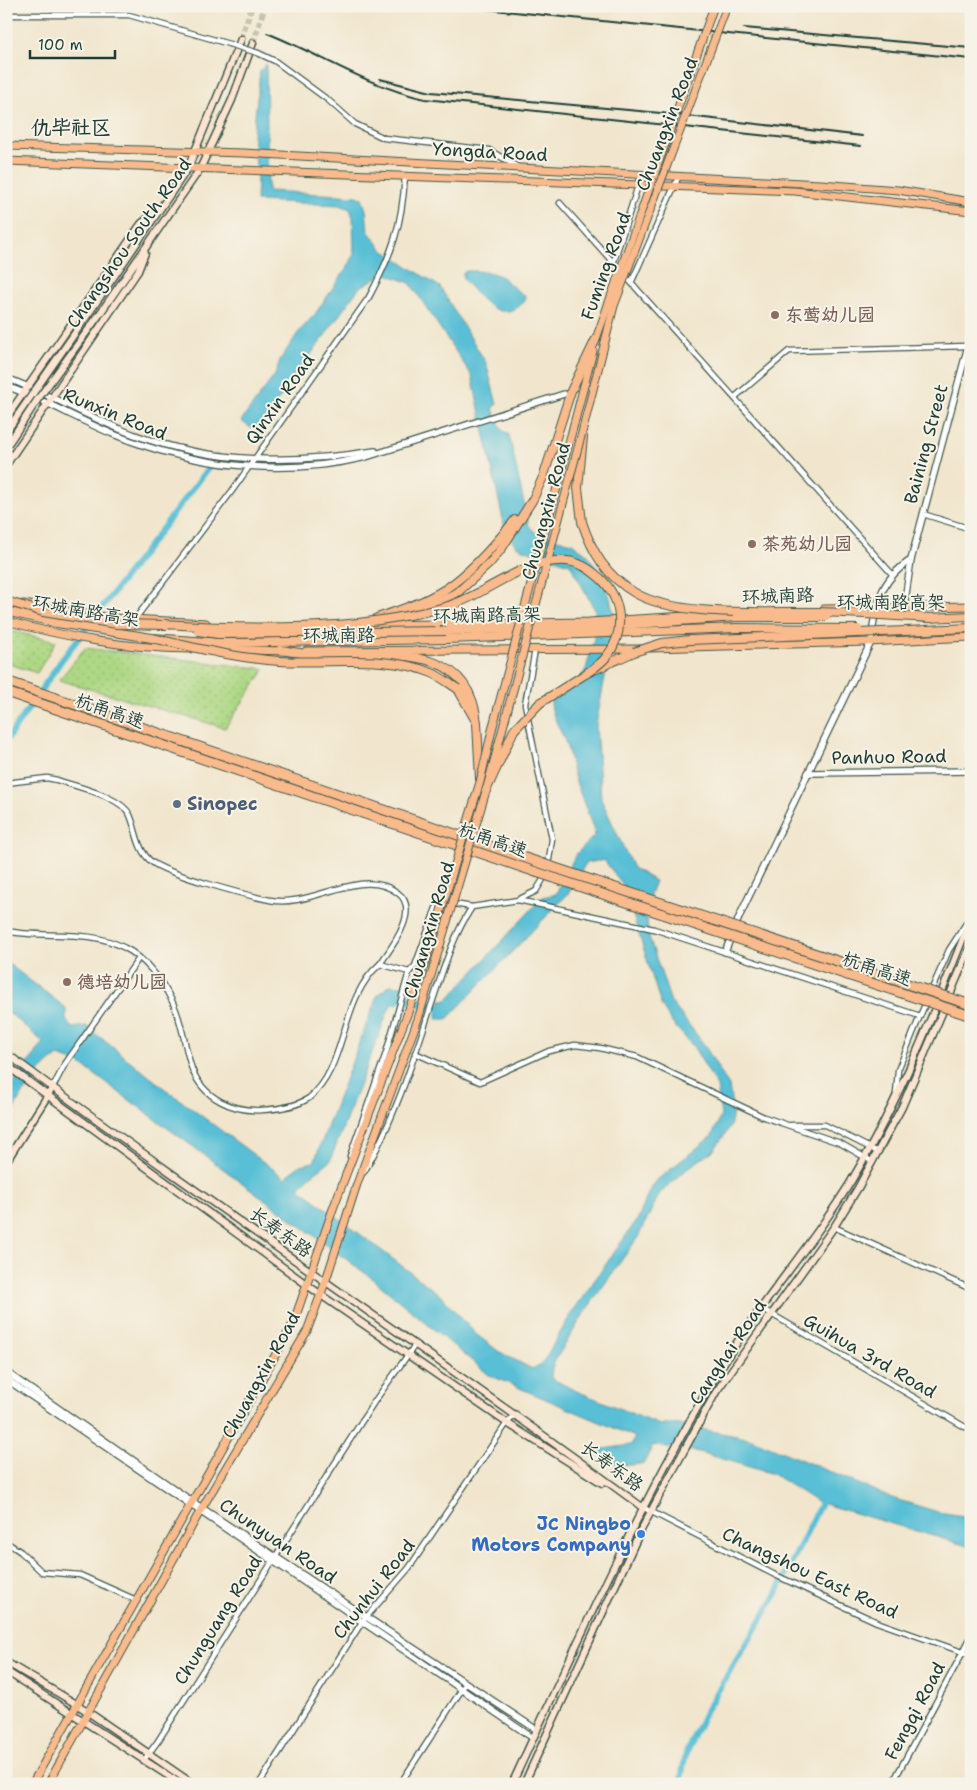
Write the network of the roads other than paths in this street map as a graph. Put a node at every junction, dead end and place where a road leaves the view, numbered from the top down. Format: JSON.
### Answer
{"nodes":[{"id":1,"x":714,"y":6,"type":"edge"},
{"id":2,"x":727,"y":6,"type":"edge"},
{"id":3,"x":6,"y":15,"type":"edge"},
{"id":4,"x":242,"y":39,"type":"tunnel mouth"},
{"id":5,"x":253,"y":43,"type":"tunnel mouth"},
{"id":6,"x":6,"y":146,"type":"edge"},
{"id":7,"x":195,"y":152,"type":"junction"},
{"id":8,"x":208,"y":152,"type":"junction"},
{"id":9,"x":6,"y":161,"type":"edge"},
{"id":10,"x":188,"y":168,"type":"junction"},
{"id":11,"x":200,"y":169,"type":"junction"},
{"id":12,"x":521,"y":170,"type":"junction"},
{"id":13,"x":405,"y":176,"type":"junction"},
{"id":14,"x":641,"y":176,"type":"junction"},
{"id":15,"x":678,"y":178,"type":"junction"},
{"id":16,"x":638,"y":185,"type":"junction"},
{"id":17,"x":674,"y":186,"type":"junction"},
{"id":18,"x":971,"y":202,"type":"edge"},
{"id":19,"x":560,"y":203,"type":"dead end"},
{"id":20,"x":162,"y":206,"type":"junction"},
{"id":21,"x":971,"y":211,"type":"edge"},
{"id":22,"x":150,"y":242,"type":"junction"},
{"id":23,"x":614,"y":261,"type":"junction"},
{"id":24,"x":632,"y":281,"type":"junction"},
{"id":25,"x":971,"y":335,"type":"edge"},
{"id":26,"x":596,"y":339,"type":"junction"},
{"id":27,"x":968,"y":346,"type":"junction"},
{"id":28,"x":6,"y":378,"type":"edge"},
{"id":29,"x":6,"y":386,"type":"edge"},
{"id":30,"x":24,"y":392,"type":"junction"},
{"id":31,"x":564,"y":394,"type":"dead end"},
{"id":32,"x":735,"y":397,"type":"junction"},
{"id":33,"x":48,"y":404,"type":"junction"},
{"id":34,"x":6,"y":418,"type":"edge"},
{"id":35,"x":583,"y":429,"type":"junction"},
{"id":36,"x":6,"y":432,"type":"edge"},
{"id":37,"x":6,"y":447,"type":"edge"},
{"id":38,"x":392,"y":449,"type":"junction"},
{"id":39,"x":254,"y":460,"type":"junction"},
{"id":40,"x":6,"y":465,"type":"edge"},
{"id":41,"x":250,"y":466,"type":"junction"},
{"id":42,"x":533,"y":499,"type":"junction"},
{"id":43,"x":923,"y":514,"type":"junction"},
{"id":44,"x":971,"y":529,"type":"edge"},
{"id":45,"x":911,"y":560,"type":"junction"},
{"id":46,"x":892,"y":574,"type":"junction"},
{"id":47,"x":6,"y":601,"type":"edge"},
{"id":48,"x":971,"y":606,"type":"edge"},
{"id":49,"x":875,"y":608,"type":"junction"},
{"id":50,"x":904,"y":608,"type":"junction"},
{"id":51,"x":6,"y":611,"type":"edge"},
{"id":52,"x":408,"y":616,"type":"junction"},
{"id":53,"x":971,"y":616,"type":"edge"},
{"id":54,"x":931,"y":618,"type":"junction"},
{"id":55,"x":135,"y":619,"type":"junction"},
{"id":56,"x":6,"y":621,"type":"edge"},
{"id":57,"x":164,"y":624,"type":"junction"},
{"id":58,"x":356,"y":625,"type":"junction"},
{"id":59,"x":971,"y":628,"type":"edge"},
{"id":60,"x":929,"y":630,"type":"junction"},
{"id":61,"x":971,"y":637,"type":"edge"},
{"id":62,"x":152,"y":638,"type":"junction"},
{"id":63,"x":871,"y":642,"type":"junction"},
{"id":64,"x":280,"y":650,"type":"junction"},
{"id":65,"x":535,"y":650,"type":"junction"},
{"id":66,"x":587,"y":673,"type":"junction"},
{"id":67,"x":6,"y":681,"type":"edge"},
{"id":68,"x":6,"y":692,"type":"edge"},
{"id":69,"x":477,"y":723,"type":"junction"},
{"id":70,"x":971,"y":771,"type":"edge"},
{"id":71,"x":808,"y":773,"type":"junction"},
{"id":72,"x":480,"y":782,"type":"junction"},
{"id":73,"x":6,"y":784,"type":"edge"},
{"id":74,"x":486,"y":791,"type":"junction"},
{"id":75,"x":518,"y":900,"type":"junction"},
{"id":76,"x":472,"y":907,"type":"junction"},
{"id":77,"x":971,"y":918,"type":"edge"},
{"id":78,"x":6,"y":931,"type":"edge"},
{"id":79,"x":971,"y":946,"type":"edge"},
{"id":80,"x":725,"y":952,"type":"junction"},
{"id":81,"x":138,"y":958,"type":"junction"},
{"id":82,"x":380,"y":964,"type":"junction"},
{"id":83,"x":409,"y":972,"type":"junction"},
{"id":84,"x":971,"y":1005,"type":"edge"},
{"id":85,"x":920,"y":1016,"type":"junction"},
{"id":86,"x":971,"y":1016,"type":"edge"},
{"id":87,"x":6,"y":1053,"type":"edge"},
{"id":88,"x":415,"y":1053,"type":"junction"},
{"id":89,"x":6,"y":1065,"type":"edge"},
{"id":90,"x":53,"y":1087,"type":"junction"},
{"id":91,"x":47,"y":1096,"type":"junction"},
{"id":92,"x":895,"y":1098,"type":"junction"},
{"id":93,"x":784,"y":1125,"type":"junction"},
{"id":94,"x":870,"y":1147,"type":"junction"},
{"id":95,"x":878,"y":1152,"type":"junction"},
{"id":96,"x":9,"y":1154,"type":"edge"},
{"id":97,"x":865,"y":1157,"type":"junction"},
{"id":98,"x":6,"y":1162,"type":"edge"},
{"id":99,"x":873,"y":1162,"type":"junction"},
{"id":100,"x":345,"y":1182,"type":"junction"},
{"id":101,"x":357,"y":1184,"type":"junction"},
{"id":102,"x":834,"y":1227,"type":"junction"},
{"id":103,"x":312,"y":1273,"type":"junction"},
{"id":104,"x":325,"y":1283,"type":"junction"},
{"id":105,"x":308,"y":1286,"type":"junction"},
{"id":106,"x":971,"y":1289,"type":"edge"},
{"id":107,"x":321,"y":1295,"type":"junction"},
{"id":108,"x":761,"y":1308,"type":"junction"},
{"id":109,"x":771,"y":1314,"type":"junction"},
{"id":110,"x":414,"y":1345,"type":"junction"},
{"id":111,"x":408,"y":1354,"type":"junction"},
{"id":112,"x":6,"y":1372,"type":"edge"},
{"id":113,"x":6,"y":1379,"type":"edge"},
{"id":114,"x":516,"y":1414,"type":"junction"},
{"id":115,"x":507,"y":1424,"type":"junction"},
{"id":116,"x":965,"y":1427,"type":"dead end"},
{"id":117,"x":192,"y":1504,"type":"junction"},
{"id":118,"x":642,"y":1507,"type":"junction"},
{"id":119,"x":201,"y":1510,"type":"junction"},
{"id":120,"x":651,"y":1512,"type":"junction"},
{"id":121,"x":6,"y":1542,"type":"edge"},
{"id":122,"x":273,"y":1559,"type":"junction"},
{"id":123,"x":136,"y":1600,"type":"junction"},
{"id":124,"x":364,"y":1620,"type":"junction"},
{"id":125,"x":971,"y":1637,"type":"edge"},
{"id":126,"x":963,"y":1652,"type":"junction"},
{"id":127,"x":971,"y":1655,"type":"edge"},
{"id":128,"x":6,"y":1662,"type":"edge"},
{"id":129,"x":6,"y":1671,"type":"edge"},
{"id":130,"x":466,"y":1683,"type":"junction"},
{"id":131,"x":461,"y":1690,"type":"junction"},
{"id":132,"x":78,"y":1705,"type":"junction"},
{"id":133,"x":89,"y":1712,"type":"junction"},
{"id":134,"x":73,"y":1714,"type":"junction"},
{"id":135,"x":85,"y":1720,"type":"junction"},
{"id":136,"x":537,"y":1730,"type":"junction"},
{"id":137,"x":533,"y":1738,"type":"junction"},
{"id":138,"x":146,"y":1757,"type":"junction"},
{"id":139,"x":32,"y":1784,"type":"edge"},
{"id":140,"x":48,"y":1784,"type":"edge"},
{"id":141,"x":181,"y":1784,"type":"edge"},
{"id":142,"x":193,"y":1784,"type":"edge"},
{"id":143,"x":259,"y":1784,"type":"edge"},
{"id":144,"x":400,"y":1784,"type":"edge"},
{"id":145,"x":512,"y":1784,"type":"edge"},
{"id":146,"x":524,"y":1784,"type":"edge"},
{"id":147,"x":892,"y":1784,"type":"edge"}],
"edges":[{"from":1,"to":26,"type":"main road","name":"Fuming Road","bridge":true},
{"from":2,"to":35,"type":"main road","name":"Chuangxin Road","bridge":true},
{"from":3,"to":12,"type":"street","bridge":true},
{"from":4,"to":7,"type":"main road","name":"Changshou South Road"},
{"from":5,"to":8,"type":"main road","name":"Changshou South Road"},
{"from":6,"to":7,"type":"main road","name":"Yongda Road"},
{"from":7,"to":8,"type":"main road","name":"Yongda Road"},
{"from":7,"to":10,"type":"main road","name":"Changshou South Road"},
{"from":8,"to":11,"type":"main road","name":"Changshou South Road"},
{"from":8,"to":12,"type":"main road","name":"Yongda Road"},
{"from":9,"to":10,"type":"main road","name":"Yongda Road"},
{"from":10,"to":11,"type":"main road","name":"Yongda Road"},
{"from":10,"to":20,"type":"main road","name":"Changshou South Road"},
{"from":11,"to":13,"type":"main road","name":"Yongda Road"},
{"from":11,"to":22,"type":"main road","name":"Changshou South Road"},
{"from":12,"to":14,"type":"main road","name":"Yongda Road"},
{"from":13,"to":16,"type":"main road","name":"Yongda Road"},
{"from":13,"to":39,"type":"street","name":"Qinxin Road"},
{"from":14,"to":15,"type":"main road","name":"Yongda Road"},
{"from":14,"to":16,"type":"street"},
{"from":15,"to":17,"type":"street"},
{"from":15,"to":18,"type":"main road","name":"Yongda Road"},
{"from":16,"to":17,"type":"main road","name":"Yongda Road"},
{"from":16,"to":23,"type":"street"},
{"from":17,"to":21,"type":"main road","name":"Yongda Road"},
{"from":17,"to":24,"type":"street"},
{"from":19,"to":23,"type":"street"},
{"from":20,"to":30,"type":"main road"},
{"from":20,"to":36,"type":"main road","name":"Changshou South Road","bridge":true},
{"from":22,"to":33,"type":"main road"},
{"from":22,"to":37,"type":"main road","name":"Changshou South Road","bridge":true},
{"from":23,"to":24,"type":"street"},
{"from":24,"to":32,"type":"street"},
{"from":25,"to":27,"type":"street","name":"Baining Street"},
{"from":26,"to":42,"type":"highway"},
{"from":26,"to":72,"type":"main road","name":"Chuangxin Road","bridge":true},
{"from":27,"to":32,"type":"street"},
{"from":27,"to":43,"type":"street","name":"Baining Street"},
{"from":28,"to":39,"type":"street","name":"Runxin Road"},
{"from":29,"to":30,"type":"street","name":"Runxin Road"},
{"from":30,"to":33,"type":"street","name":"Runxin Road"},
{"from":30,"to":34,"type":"main road"},
{"from":31,"to":38,"type":"street","name":"Runxin Road"},
{"from":32,"to":46,"type":"street"},
{"from":33,"to":40,"type":"main road"},
{"from":33,"to":41,"type":"street","name":"Runxin Road"},
{"from":35,"to":54,"type":"highway","bridge":true},
{"from":35,"to":74,"type":"main road","name":"Chuangxin Road","bridge":true},
{"from":38,"to":39,"type":"street","name":"Runxin Road"},
{"from":38,"to":41,"type":"street","name":"Runxin Road"},
{"from":39,"to":41,"type":"street","name":"Qinxin Road"},
{"from":41,"to":55,"type":"street","name":"Qinxin Road"},
{"from":42,"to":52,"type":"highway","bridge":true},
{"from":42,"to":58,"type":"highway"},
{"from":43,"to":44,"type":"street"},
{"from":43,"to":45,"type":"street","name":"Baining Street"},
{"from":45,"to":46,"type":"street"},
{"from":45,"to":50,"type":"street","name":"Baining Street"},
{"from":46,"to":49,"type":"street"},
{"from":47,"to":55,"type":"main road","name":"环城南路"},
{"from":47,"to":57,"type":"highway","name":"环城南路高架","bridge":true},
{"from":48,"to":50,"type":"main road","name":"环城南路"},
{"from":49,"to":50,"type":"main road","name":"环城南路"},
{"from":49,"to":58,"type":"main road","name":"环城南路"},
{"from":49,"to":63,"type":"street"},
{"from":51,"to":62,"type":"highway","name":"环城南路高架"},
{"from":52,"to":57,"type":"highway","bridge":true},
{"from":52,"to":66,"type":"highway","bridge":true},
{"from":53,"to":54,"type":"highway","name":"环城南路高架","bridge":true},
{"from":54,"to":57,"type":"highway","name":"环城南路高架","bridge":true},
{"from":55,"to":58,"type":"main road","name":"环城南路"},
{"from":56,"to":64,"type":"main road","name":"环城南路"},
{"from":59,"to":60,"type":"highway","name":"环城南路高架","bridge":true},
{"from":60,"to":62,"type":"highway","name":"环城南路高架","bridge":true},
{"from":60,"to":66,"type":"highway","bridge":true},
{"from":61,"to":63,"type":"main road"},
{"from":62,"to":69,"type":"highway","bridge":true},
{"from":63,"to":65,"type":"main road","name":"环城南路"},
{"from":63,"to":71,"type":"street"},
{"from":64,"to":65,"type":"main road","name":"环城南路"},
{"from":64,"to":69,"type":"highway"},
{"from":65,"to":75,"type":"street"},
{"from":66,"to":74,"type":"highway","bridge":true},
{"from":67,"to":84,"type":"highway","name":"杭甬高速","bridge":true},
{"from":68,"to":86,"type":"highway","name":"杭甬高速","bridge":true},
{"from":69,"to":72,"type":"highway","bridge":true},
{"from":70,"to":71,"type":"street","name":"Panhuo Road"},
{"from":71,"to":80,"type":"street"},
{"from":72,"to":100,"type":"main road","name":"Chuangxin Road","bridge":true},
{"from":73,"to":82,"type":"street"},
{"from":74,"to":101,"type":"main road","name":"Chuangxin Road","bridge":true},
{"from":75,"to":76,"type":"street"},
{"from":75,"to":80,"type":"street"},
{"from":76,"to":83,"type":"street"},
{"from":76,"to":88,"type":"street"},
{"from":77,"to":85,"type":"street"},
{"from":77,"to":92,"type":"main road","name":"Canghai Road"},
{"from":78,"to":81,"type":"street"},
{"from":79,"to":95,"type":"main road","name":"Canghai Road"},
{"from":80,"to":85,"type":"street"},
{"from":81,"to":82,"type":"street"},
{"from":81,"to":90,"type":"street"},
{"from":82,"to":83,"type":"street"},
{"from":83,"to":100,"type":"street"},
{"from":85,"to":92,"type":"street"},
{"from":87,"to":90,"type":"main road","name":"长寿东路"},
{"from":88,"to":93,"type":"street"},
{"from":88,"to":101,"type":"street"},
{"from":89,"to":91,"type":"main road","name":"长寿东路"},
{"from":90,"to":91,"type":"main road"},
{"from":90,"to":103,"type":"main road","name":"长寿东路"},
{"from":91,"to":96,"type":"main road"},
{"from":91,"to":105,"type":"main road","name":"长寿东路"},
{"from":92,"to":94,"type":"main road","name":"Canghai Road"},
{"from":93,"to":94,"type":"street"},
{"from":93,"to":97,"type":"street"},
{"from":94,"to":95,"type":"street"},
{"from":94,"to":97,"type":"main road","name":"Canghai Road"},
{"from":95,"to":99,"type":"main road","name":"Canghai Road"},
{"from":96,"to":98,"type":"main road"},
{"from":97,"to":99,"type":"street"},
{"from":97,"to":108,"type":"main road","name":"Canghai Road"},
{"from":99,"to":102,"type":"main road","name":"Canghai Road"},
{"from":100,"to":103,"type":"main road","name":"Chuangxin Road"},
{"from":101,"to":104,"type":"main road","name":"Chuangxin Road"},
{"from":102,"to":106,"type":"street"},
{"from":102,"to":109,"type":"main road","name":"Canghai Road"},
{"from":103,"to":104,"type":"main road","name":"长寿东路"},
{"from":103,"to":105,"type":"main road","name":"Chuangxin Road"},
{"from":104,"to":107,"type":"main road","name":"Chuangxin Road"},
{"from":104,"to":110,"type":"main road","name":"长寿东路"},
{"from":105,"to":107,"type":"main road","name":"长寿东路"},
{"from":105,"to":117,"type":"main road","name":"Chuangxin Road"},
{"from":107,"to":111,"type":"main road","name":"长寿东路"},
{"from":107,"to":119,"type":"main road","name":"Chuangxin Road"},
{"from":108,"to":109,"type":"street","name":"Guihua 3rd Road"},
{"from":108,"to":118,"type":"main road","name":"Canghai Road"},
{"from":109,"to":116,"type":"street","name":"Guihua 3rd Road"},
{"from":109,"to":120,"type":"main road","name":"Canghai Road"},
{"from":110,"to":111,"type":"street","name":"Chunguang Road"},
{"from":110,"to":114,"type":"main road","name":"长寿东路"},
{"from":111,"to":115,"type":"main road","name":"长寿东路"},
{"from":111,"to":122,"type":"street","name":"Chunguang Road"},
{"from":112,"to":117,"type":"street","name":"Chunyuan Road"},
{"from":113,"to":117,"type":"street","name":"Chunyuan Road"},
{"from":114,"to":115,"type":"street","name":"Chunhui Road"},
{"from":114,"to":118,"type":"main road","name":"长寿东路"},
{"from":115,"to":118,"type":"main road","name":"长寿东路"},
{"from":115,"to":124,"type":"street","name":"Chunhui Road"},
{"from":117,"to":119,"type":"street","name":"Chunyuan Road"},
{"from":117,"to":123,"type":"main road","name":"Chuangxin Road"},
{"from":118,"to":120,"type":"street","name":"Changshou East Road"},
{"from":118,"to":136,"type":"main road","name":"Canghai Road"},
{"from":119,"to":122,"type":"street","name":"Chunyuan Road"},
{"from":119,"to":133,"type":"main road","name":"Chuangxin Road"},
{"from":120,"to":126,"type":"street","name":"Changshou East Road"},
{"from":120,"to":146,"type":"main road","name":"Canghai Road"},
{"from":121,"to":123,"type":"street"},
{"from":122,"to":124,"type":"street","name":"Chunyuan Road"},
{"from":122,"to":138,"type":"street","name":"Chunguang Road"},
{"from":123,"to":132,"type":"main road","name":"Chuangxin Road"},
{"from":124,"to":130,"type":"street","name":"Chunyuan Road"},
{"from":124,"to":131,"type":"street","name":"Chunyuan Road"},
{"from":124,"to":143,"type":"street","name":"Chunhui Road"},
{"from":125,"to":126,"type":"street","name":"Fengqi Road"},
{"from":126,"to":127,"type":"street","name":"Changshou East Road"},
{"from":126,"to":147,"type":"street","name":"Fengqi Road"},
{"from":128,"to":132,"type":"main road"},
{"from":129,"to":134,"type":"main road"},
{"from":130,"to":131,"type":"street"},
{"from":130,"to":136,"type":"street","name":"Chunyuan Road"},
{"from":131,"to":137,"type":"street","name":"Chunyuan Road"},
{"from":131,"to":144,"type":"street"},
{"from":132,"to":133,"type":"main road"},
{"from":132,"to":134,"type":"main road","name":"Chuangxin Road"},
{"from":133,"to":135,"type":"main road","name":"Chuangxin Road"},
{"from":133,"to":138,"type":"main road"},
{"from":134,"to":135,"type":"main road"},
{"from":134,"to":139,"type":"main road","name":"Chuangxin Road"},
{"from":135,"to":138,"type":"main road"},
{"from":135,"to":140,"type":"main road","name":"Chuangxin Road"},
{"from":136,"to":137,"type":"main road","name":"Canghai Road"},
{"from":137,"to":145,"type":"main road","name":"Canghai Road"},
{"from":138,"to":141,"type":"main road"},
{"from":138,"to":142,"type":"main road"}]}
